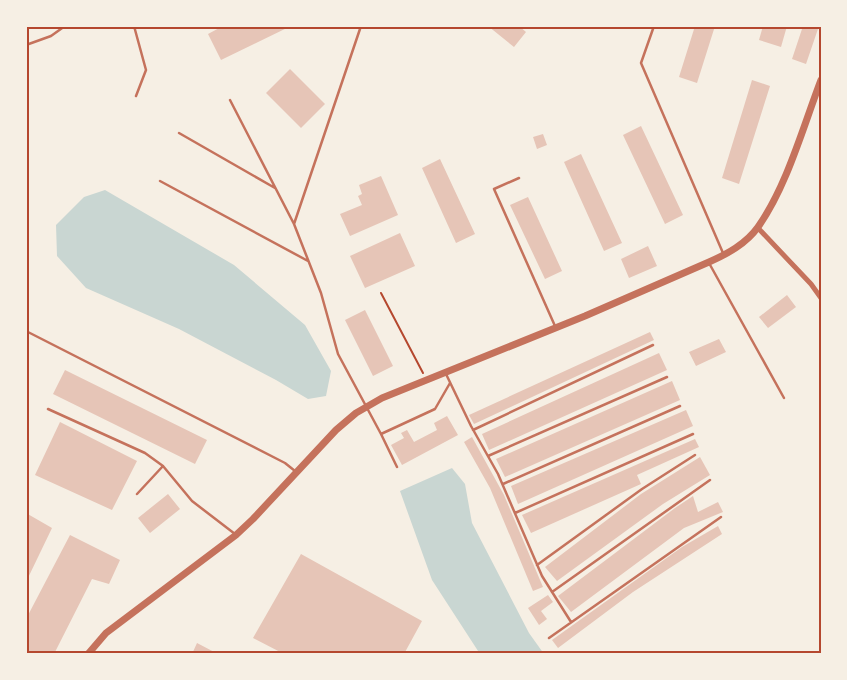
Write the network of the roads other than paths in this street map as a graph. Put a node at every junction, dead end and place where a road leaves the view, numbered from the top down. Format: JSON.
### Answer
{"nodes":[{"id":1,"x":65,"y":26,"type":"edge"},
{"id":2,"x":134,"y":26,"type":"edge"},
{"id":3,"x":361,"y":26,"type":"edge"},
{"id":4,"x":654,"y":26,"type":"edge"},
{"id":5,"x":26,"y":45,"type":"edge"},
{"id":6,"x":821,"y":80,"type":"edge"},
{"id":7,"x":136,"y":96,"type":"dead end"},
{"id":8,"x":230,"y":100,"type":"dead end"},
{"id":9,"x":179,"y":133,"type":"dead end"},
{"id":10,"x":519,"y":178,"type":"dead end"},
{"id":11,"x":160,"y":181,"type":"dead end"},
{"id":12,"x":276,"y":188,"type":"junction"},
{"id":13,"x":294,"y":224,"type":"junction"},
{"id":14,"x":758,"y":228,"type":"junction"},
{"id":15,"x":724,"y":255,"type":"junction"},
{"id":16,"x":309,"y":262,"type":"junction"},
{"id":17,"x":709,"y":262,"type":"junction"},
{"id":18,"x":821,"y":298,"type":"edge"},
{"id":19,"x":555,"y":327,"type":"junction"},
{"id":20,"x":26,"y":330,"type":"edge"},
{"id":21,"x":653,"y":345,"type":"dead end"},
{"id":22,"x":445,"y":372,"type":"junction"},
{"id":23,"x":667,"y":377,"type":"dead end"},
{"id":24,"x":450,"y":383,"type":"junction"},
{"id":25,"x":784,"y":398,"type":"dead end"},
{"id":26,"x":680,"y":406,"type":"dead end"},
{"id":27,"x":367,"y":407,"type":"junction"},
{"id":28,"x":48,"y":409,"type":"dead end"},
{"id":29,"x":473,"y":430,"type":"junction"},
{"id":30,"x":381,"y":434,"type":"junction"},
{"id":31,"x":693,"y":434,"type":"dead end"},
{"id":32,"x":695,"y":455,"type":"dead end"},
{"id":33,"x":488,"y":456,"type":"junction"},
{"id":34,"x":163,"y":466,"type":"junction"},
{"id":35,"x":397,"y":467,"type":"dead end"},
{"id":36,"x":297,"y":472,"type":"junction"},
{"id":37,"x":710,"y":480,"type":"dead end"},
{"id":38,"x":502,"y":484,"type":"junction"},
{"id":39,"x":137,"y":494,"type":"dead end"},
{"id":40,"x":514,"y":512,"type":"junction"},
{"id":41,"x":721,"y":517,"type":"dead end"},
{"id":42,"x":236,"y":535,"type":"junction"},
{"id":43,"x":537,"y":565,"type":"junction"},
{"id":44,"x":552,"y":592,"type":"junction"},
{"id":45,"x":571,"y":622,"type":"junction"},
{"id":46,"x":549,"y":638,"type":"dead end"},
{"id":47,"x":88,"y":654,"type":"edge"}],
"edges":[{"from":1,"to":5,"type":"lane"},
{"from":2,"to":7,"type":"lane"},
{"from":3,"to":13,"type":"lane"},
{"from":4,"to":15,"type":"lane"},
{"from":6,"to":14,"type":"street"},
{"from":8,"to":12,"type":"lane"},
{"from":9,"to":12,"type":"lane"},
{"from":10,"to":19,"type":"lane"},
{"from":11,"to":16,"type":"lane"},
{"from":12,"to":13,"type":"lane"},
{"from":13,"to":16,"type":"lane"},
{"from":14,"to":15,"type":"street"},
{"from":14,"to":18,"type":"street"},
{"from":15,"to":17,"type":"street"},
{"from":16,"to":27,"type":"lane"},
{"from":17,"to":19,"type":"street"},
{"from":17,"to":25,"type":"lane"},
{"from":19,"to":22,"type":"street"},
{"from":20,"to":36,"type":"lane"},
{"from":21,"to":29,"type":"lane"},
{"from":22,"to":24,"type":"lane"},
{"from":22,"to":27,"type":"street"},
{"from":23,"to":33,"type":"lane"},
{"from":24,"to":29,"type":"lane"},
{"from":24,"to":30,"type":"lane"},
{"from":26,"to":38,"type":"lane"},
{"from":27,"to":30,"type":"lane"},
{"from":27,"to":36,"type":"street"},
{"from":28,"to":34,"type":"lane"},
{"from":29,"to":33,"type":"lane"},
{"from":30,"to":35,"type":"lane"},
{"from":31,"to":40,"type":"lane"},
{"from":32,"to":43,"type":"lane"},
{"from":33,"to":38,"type":"lane"},
{"from":34,"to":39,"type":"lane"},
{"from":34,"to":42,"type":"lane"},
{"from":36,"to":42,"type":"street"},
{"from":37,"to":44,"type":"lane"},
{"from":38,"to":40,"type":"lane"},
{"from":40,"to":43,"type":"lane"},
{"from":41,"to":45,"type":"lane"},
{"from":42,"to":47,"type":"street"},
{"from":43,"to":44,"type":"lane"},
{"from":44,"to":45,"type":"lane"},
{"from":45,"to":46,"type":"lane"}]}
